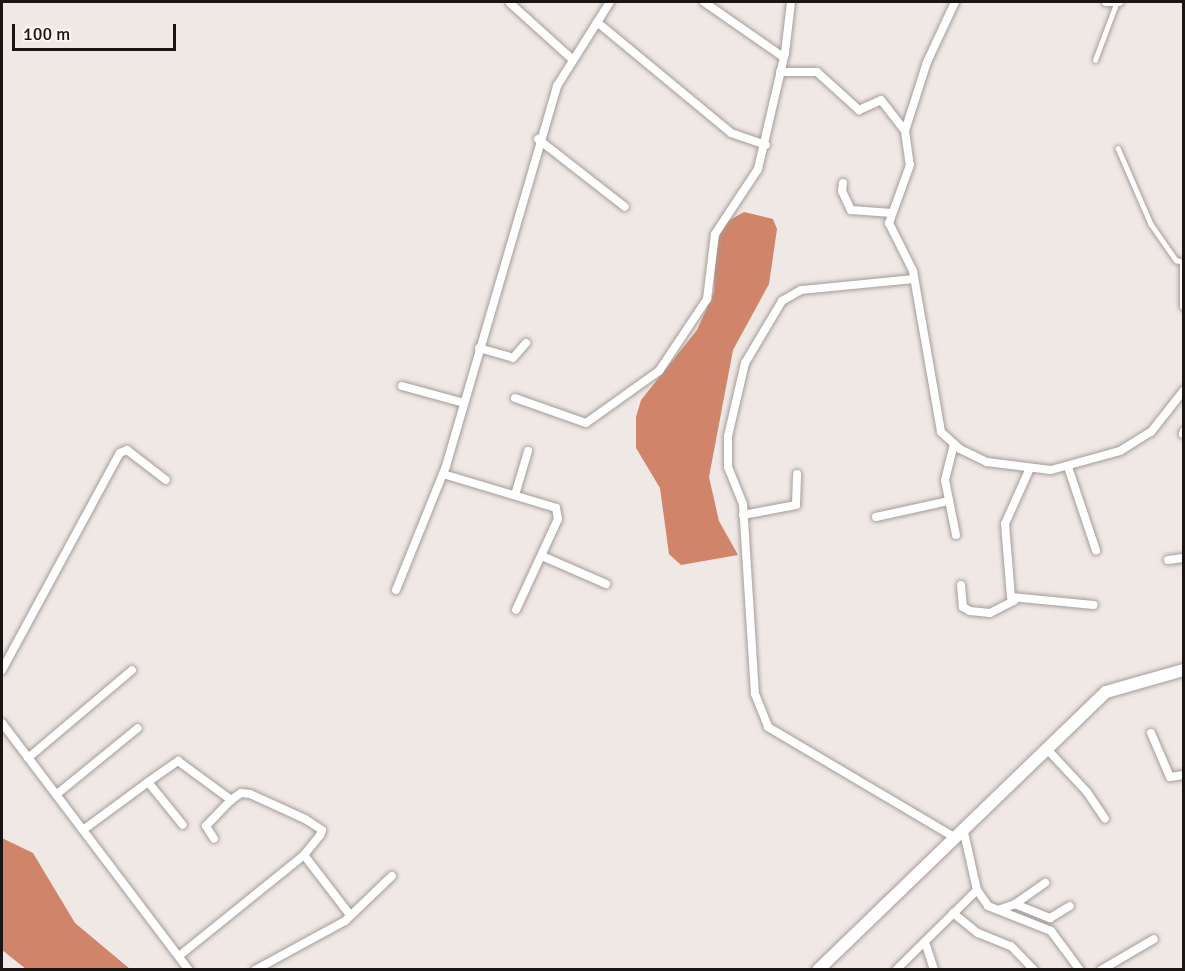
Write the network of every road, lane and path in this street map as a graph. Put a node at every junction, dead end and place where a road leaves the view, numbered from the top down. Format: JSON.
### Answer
{"nodes":[{"id":1,"x":610,"y":2,"type":"edge"},
{"id":2,"x":704,"y":2,"type":"edge"},
{"id":3,"x":791,"y":2,"type":"edge"},
{"id":4,"x":956,"y":2,"type":"edge"},
{"id":5,"x":1106,"y":2,"type":"edge"},
{"id":6,"x":510,"y":3,"type":"edge"},
{"id":7,"x":1118,"y":3,"type":"edge"},
{"id":8,"x":597,"y":22,"type":"junction"},
{"id":9,"x":783,"y":57,"type":"junction"},
{"id":10,"x":573,"y":60,"type":"junction"},
{"id":11,"x":1095,"y":60,"type":"dead end"},
{"id":12,"x":780,"y":72,"type":"junction"},
{"id":13,"x":906,"y":131,"type":"junction"},
{"id":14,"x":538,"y":139,"type":"junction"},
{"id":15,"x":766,"y":145,"type":"junction"},
{"id":16,"x":1118,"y":148,"type":"dead end"},
{"id":17,"x":843,"y":183,"type":"dead end"},
{"id":18,"x":625,"y":207,"type":"dead end"},
{"id":19,"x":892,"y":213,"type":"junction"},
{"id":20,"x":1184,"y":263,"type":"edge"},
{"id":21,"x":914,"y":279,"type":"junction"},
{"id":22,"x":1184,"y":306,"type":"edge"},
{"id":23,"x":526,"y":343,"type":"dead end"},
{"id":24,"x":479,"y":348,"type":"junction"},
{"id":25,"x":402,"y":386,"type":"dead end"},
{"id":26,"x":1184,"y":390,"type":"edge"},
{"id":27,"x":515,"y":398,"type":"dead end"},
{"id":28,"x":464,"y":403,"type":"junction"},
{"id":29,"x":954,"y":444,"type":"junction"},
{"id":30,"x":528,"y":451,"type":"dead end"},
{"id":31,"x":1068,"y":467,"type":"junction"},
{"id":32,"x":1030,"y":468,"type":"junction"},
{"id":33,"x":443,"y":474,"type":"junction"},
{"id":34,"x":797,"y":474,"type":"dead end"},
{"id":35,"x":166,"y":480,"type":"dead end"},
{"id":36,"x":515,"y":495,"type":"junction"},
{"id":37,"x":949,"y":501,"type":"junction"},
{"id":38,"x":743,"y":515,"type":"junction"},
{"id":39,"x":876,"y":517,"type":"dead end"},
{"id":40,"x":956,"y":535,"type":"dead end"},
{"id":41,"x":1096,"y":550,"type":"dead end"},
{"id":42,"x":542,"y":556,"type":"junction"},
{"id":43,"x":1184,"y":558,"type":"edge"},
{"id":44,"x":1168,"y":560,"type":"dead end"},
{"id":45,"x":606,"y":584,"type":"dead end"},
{"id":46,"x":961,"y":585,"type":"dead end"},
{"id":47,"x":396,"y":590,"type":"dead end"},
{"id":48,"x":1014,"y":601,"type":"junction"},
{"id":49,"x":1094,"y":605,"type":"dead end"},
{"id":50,"x":516,"y":610,"type":"dead end"},
{"id":51,"x":2,"y":670,"type":"edge"},
{"id":52,"x":132,"y":670,"type":"dead end"},
{"id":53,"x":1184,"y":670,"type":"edge"},
{"id":54,"x":2,"y":723,"type":"edge"},
{"id":55,"x":138,"y":728,"type":"dead end"},
{"id":56,"x":1151,"y":733,"type":"dead end"},
{"id":57,"x":1046,"y":748,"type":"junction"},
{"id":58,"x":28,"y":758,"type":"junction"},
{"id":59,"x":1184,"y":776,"type":"edge"},
{"id":60,"x":148,"y":782,"type":"junction"},
{"id":61,"x":57,"y":794,"type":"junction"},
{"id":62,"x":231,"y":800,"type":"junction"},
{"id":63,"x":1105,"y":819,"type":"dead end"},
{"id":64,"x":183,"y":825,"type":"dead end"},
{"id":65,"x":82,"y":830,"type":"junction"},
{"id":66,"x":958,"y":832,"type":"junction"},
{"id":67,"x":214,"y":839,"type":"dead end"},
{"id":68,"x":304,"y":855,"type":"junction"},
{"id":69,"x":392,"y":876,"type":"dead end"},
{"id":70,"x":1045,"y":883,"type":"dead end"},
{"id":71,"x":976,"y":890,"type":"junction"},
{"id":72,"x":1015,"y":904,"type":"junction"},
{"id":73,"x":1070,"y":906,"type":"dead end"},
{"id":74,"x":998,"y":910,"type":"junction"},
{"id":75,"x":953,"y":913,"type":"junction"},
{"id":76,"x":350,"y":915,"type":"junction"},
{"id":77,"x":1154,"y":939,"type":"dead end"},
{"id":78,"x":925,"y":942,"type":"junction"},
{"id":79,"x":179,"y":956,"type":"junction"},
{"id":80,"x":189,"y":969,"type":"edge"},
{"id":81,"x":255,"y":969,"type":"edge"},
{"id":82,"x":818,"y":969,"type":"edge"},
{"id":83,"x":896,"y":969,"type":"edge"},
{"id":84,"x":934,"y":969,"type":"edge"},
{"id":85,"x":1034,"y":969,"type":"edge"},
{"id":86,"x":1080,"y":969,"type":"edge"},
{"id":87,"x":1101,"y":969,"type":"edge"}],
"edges":[{"from":1,"to":8,"type":"street"},
{"from":2,"to":9,"type":"street"},
{"from":3,"to":9,"type":"street"},
{"from":4,"to":13,"type":"street"},
{"from":5,"to":7,"type":"street"},
{"from":6,"to":10,"type":"street"},
{"from":7,"to":11,"type":"lane"},
{"from":8,"to":10,"type":"street"},
{"from":8,"to":15,"type":"street"},
{"from":9,"to":12,"type":"street"},
{"from":10,"to":14,"type":"street"},
{"from":12,"to":13,"type":"street"},
{"from":12,"to":15,"type":"street"},
{"from":13,"to":19,"type":"street"},
{"from":14,"to":18,"type":"street"},
{"from":14,"to":24,"type":"street"},
{"from":15,"to":27,"type":"street"},
{"from":16,"to":20,"type":"lane"},
{"from":17,"to":19,"type":"street"},
{"from":19,"to":21,"type":"street"},
{"from":20,"to":22,"type":"street"},
{"from":21,"to":29,"type":"street"},
{"from":21,"to":38,"type":"street"},
{"from":23,"to":24,"type":"street"},
{"from":24,"to":28,"type":"street"},
{"from":25,"to":28,"type":"street"},
{"from":26,"to":31,"type":"street"},
{"from":28,"to":33,"type":"street"},
{"from":29,"to":32,"type":"street"},
{"from":29,"to":37,"type":"street"},
{"from":30,"to":36,"type":"street"},
{"from":31,"to":32,"type":"street"},
{"from":31,"to":41,"type":"street"},
{"from":32,"to":48,"type":"street"},
{"from":33,"to":36,"type":"street"},
{"from":33,"to":47,"type":"street"},
{"from":34,"to":38,"type":"street"},
{"from":35,"to":51,"type":"street"},
{"from":36,"to":42,"type":"street"},
{"from":37,"to":39,"type":"street"},
{"from":37,"to":40,"type":"street"},
{"from":38,"to":66,"type":"street"},
{"from":42,"to":45,"type":"street"},
{"from":42,"to":50,"type":"street"},
{"from":43,"to":44,"type":"street"},
{"from":46,"to":48,"type":"street"},
{"from":48,"to":49,"type":"street"},
{"from":52,"to":58,"type":"street"},
{"from":53,"to":57,"type":"main road"},
{"from":54,"to":58,"type":"street"},
{"from":55,"to":61,"type":"street"},
{"from":56,"to":59,"type":"street"},
{"from":57,"to":63,"type":"street"},
{"from":57,"to":66,"type":"main road"},
{"from":58,"to":61,"type":"street"},
{"from":60,"to":62,"type":"street"},
{"from":60,"to":64,"type":"street"},
{"from":60,"to":65,"type":"street"},
{"from":61,"to":65,"type":"street"},
{"from":62,"to":67,"type":"street"},
{"from":62,"to":68,"type":"street"},
{"from":65,"to":79,"type":"street"},
{"from":66,"to":71,"type":"street"},
{"from":66,"to":82,"type":"main road"},
{"from":68,"to":76,"type":"street"},
{"from":68,"to":79,"type":"street"},
{"from":69,"to":76,"type":"street"},
{"from":70,"to":72,"type":"street"},
{"from":71,"to":74,"type":"street"},
{"from":71,"to":75,"type":"street"},
{"from":72,"to":73,"type":"street"},
{"from":72,"to":74,"type":"street"},
{"from":74,"to":86,"type":"street"},
{"from":75,"to":78,"type":"street"},
{"from":75,"to":85,"type":"street"},
{"from":76,"to":81,"type":"street"},
{"from":77,"to":87,"type":"street"},
{"from":78,"to":83,"type":"street"},
{"from":78,"to":84,"type":"street"},
{"from":79,"to":80,"type":"street"}]}
